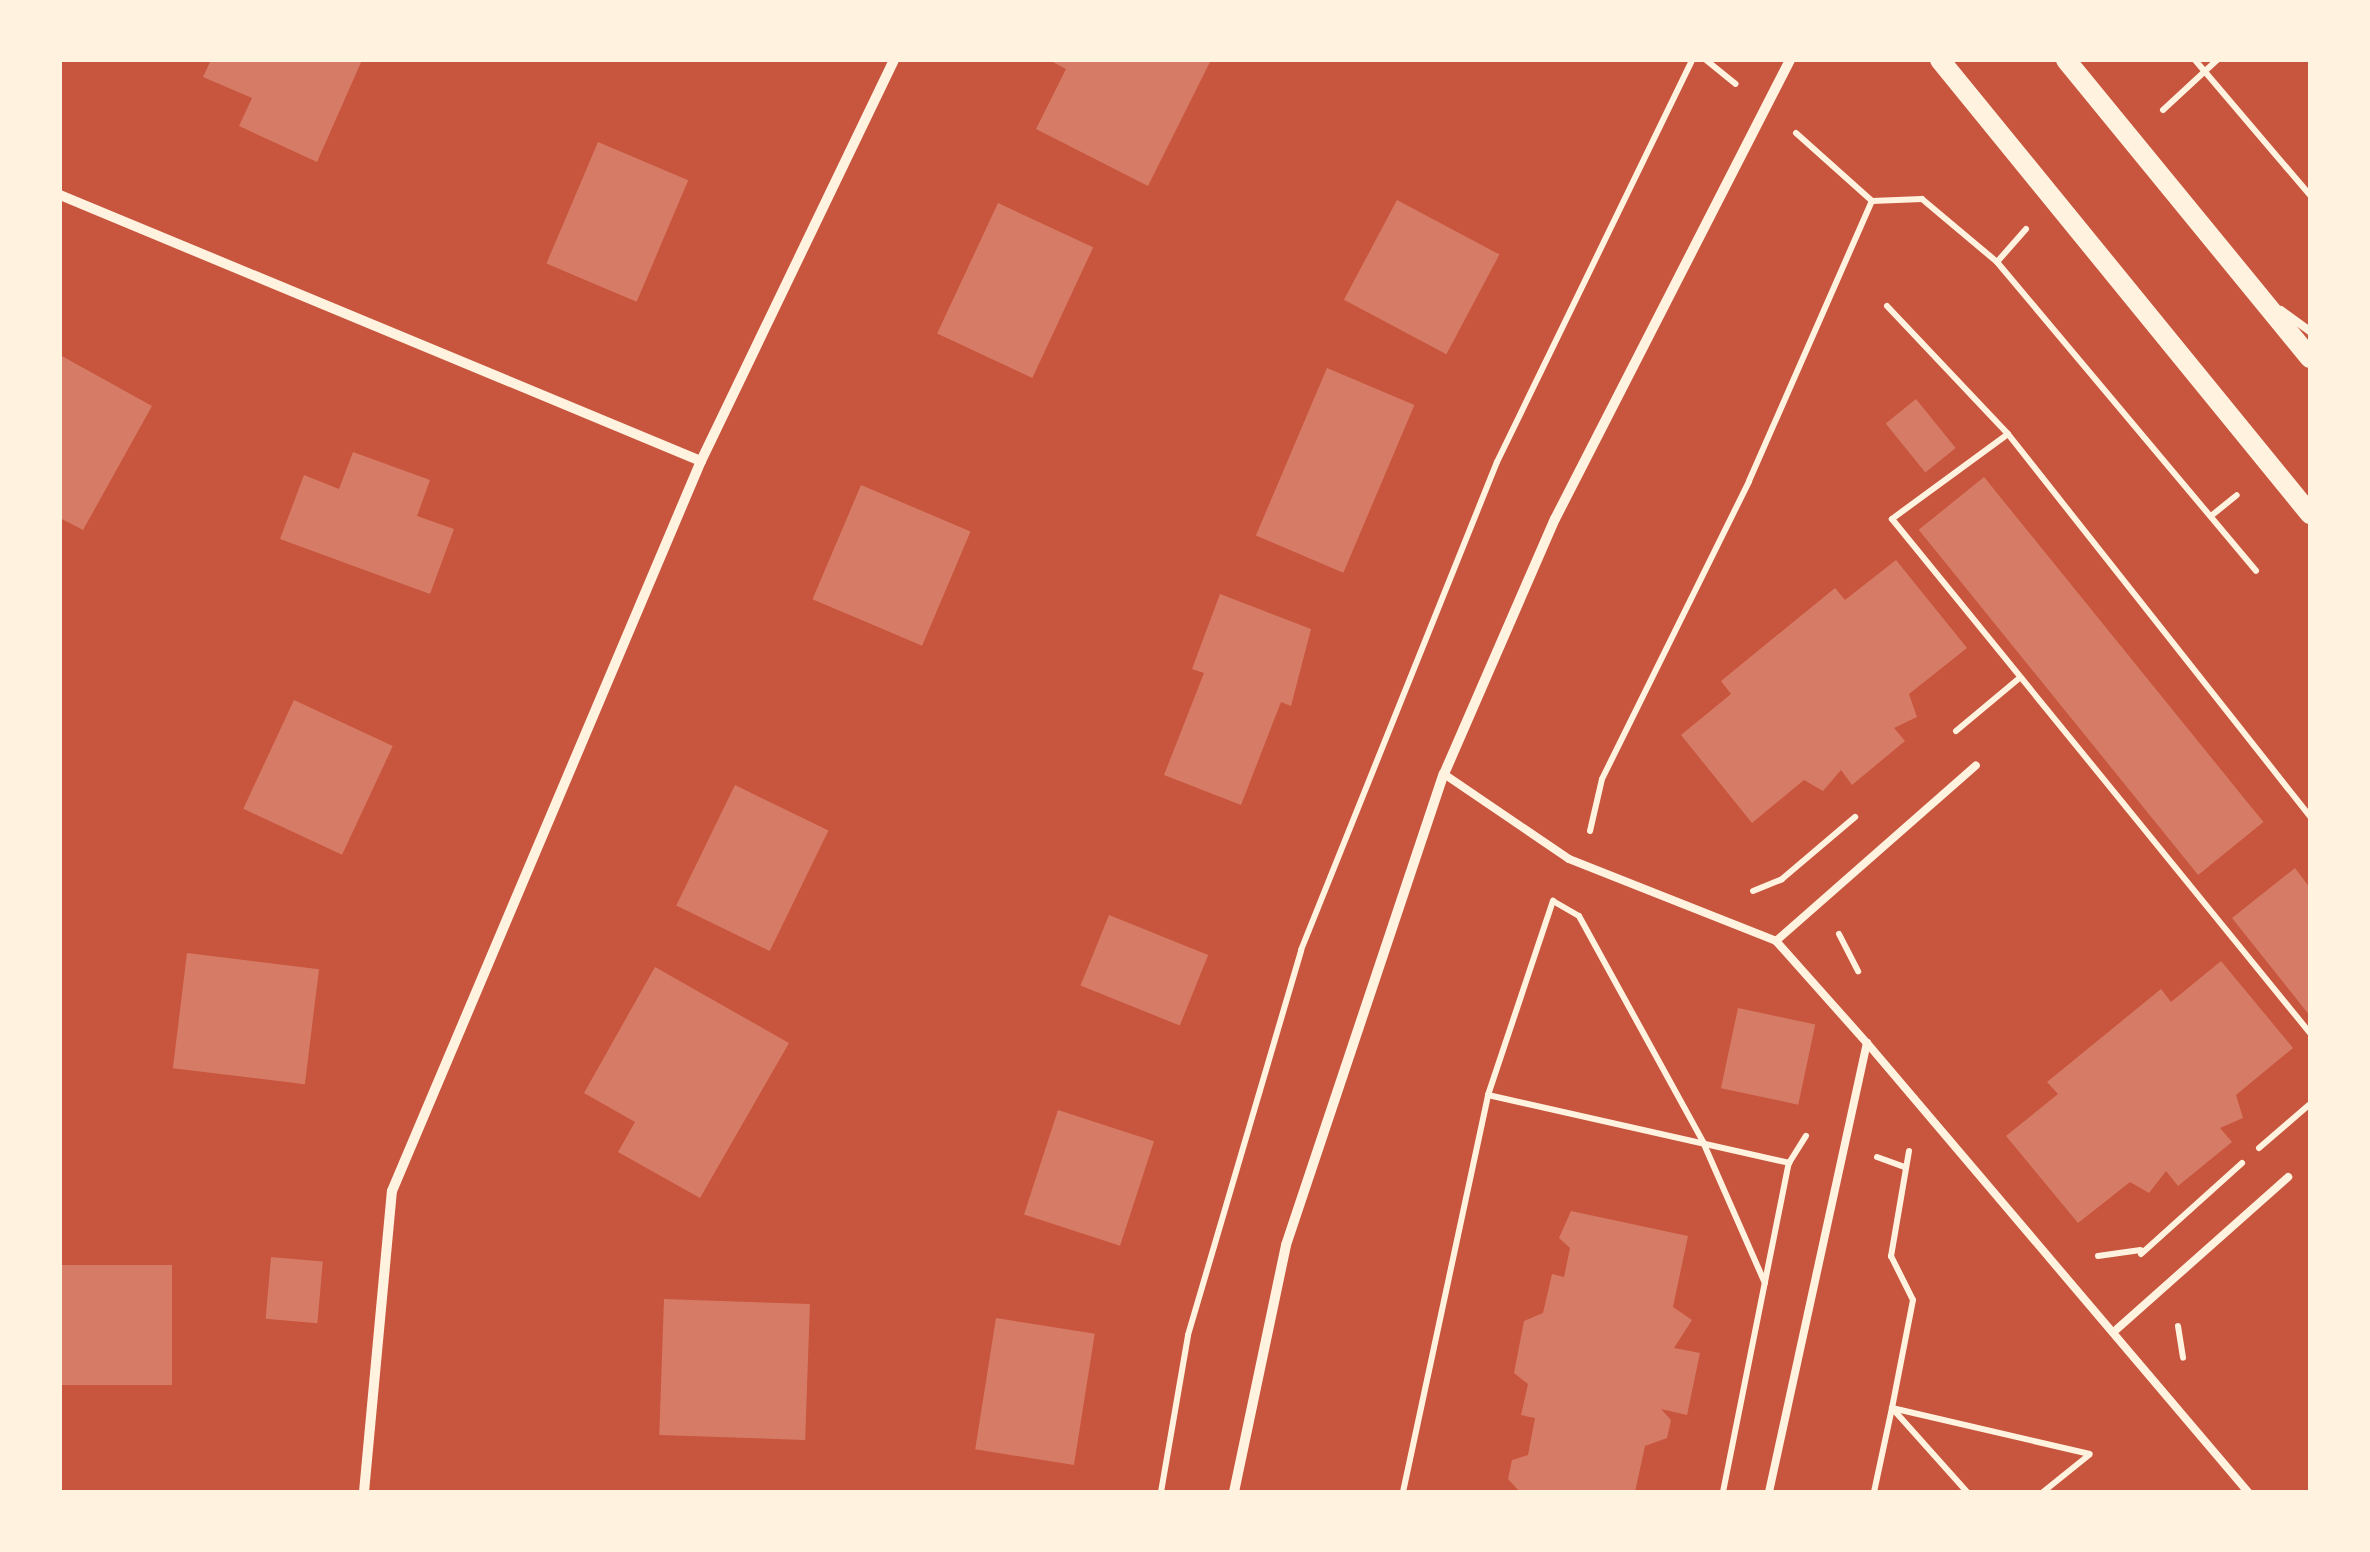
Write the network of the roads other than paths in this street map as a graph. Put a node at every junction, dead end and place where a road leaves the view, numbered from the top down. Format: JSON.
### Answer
{"nodes":[{"id":1,"x":894,"y":60,"type":"edge"},
{"id":2,"x":1790,"y":60,"type":"edge"},
{"id":3,"x":1940,"y":60,"type":"edge"},
{"id":4,"x":2066,"y":60,"type":"edge"},
{"id":5,"x":60,"y":194,"type":"edge"},
{"id":6,"x":2254,"y":290,"type":"junction"},
{"id":7,"x":2310,"y":330,"type":"edge"},
{"id":8,"x":2310,"y":358,"type":"edge"},
{"id":9,"x":702,"y":461,"type":"junction"},
{"id":10,"x":2310,"y":514,"type":"edge"},
{"id":11,"x":1976,"y":765,"type":"dead end"},
{"id":12,"x":1444,"y":774,"type":"junction"},
{"id":13,"x":1776,"y":941,"type":"junction"},
{"id":14,"x":1867,"y":1043,"type":"junction"},
{"id":15,"x":2288,"y":1177,"type":"dead end"},
{"id":16,"x":2118,"y":1328,"type":"junction"},
{"id":17,"x":364,"y":1492,"type":"edge"},
{"id":18,"x":1234,"y":1492,"type":"edge"},
{"id":19,"x":1768,"y":1492,"type":"edge"},
{"id":20,"x":2248,"y":1492,"type":"edge"}],
"edges":[{"from":1,"to":9,"type":"street"},
{"from":2,"to":12,"type":"street"},
{"from":3,"to":10,"type":"main road"},
{"from":4,"to":6,"type":"main road"},
{"from":5,"to":9,"type":"street"},
{"from":6,"to":7,"type":"lane"},
{"from":6,"to":8,"type":"main road"},
{"from":9,"to":17,"type":"street"},
{"from":11,"to":13,"type":"lane"},
{"from":12,"to":13,"type":"lane"},
{"from":12,"to":18,"type":"street"},
{"from":13,"to":14,"type":"lane"},
{"from":14,"to":16,"type":"lane"},
{"from":14,"to":19,"type":"lane"},
{"from":15,"to":16,"type":"lane"},
{"from":16,"to":20,"type":"lane"}]}
